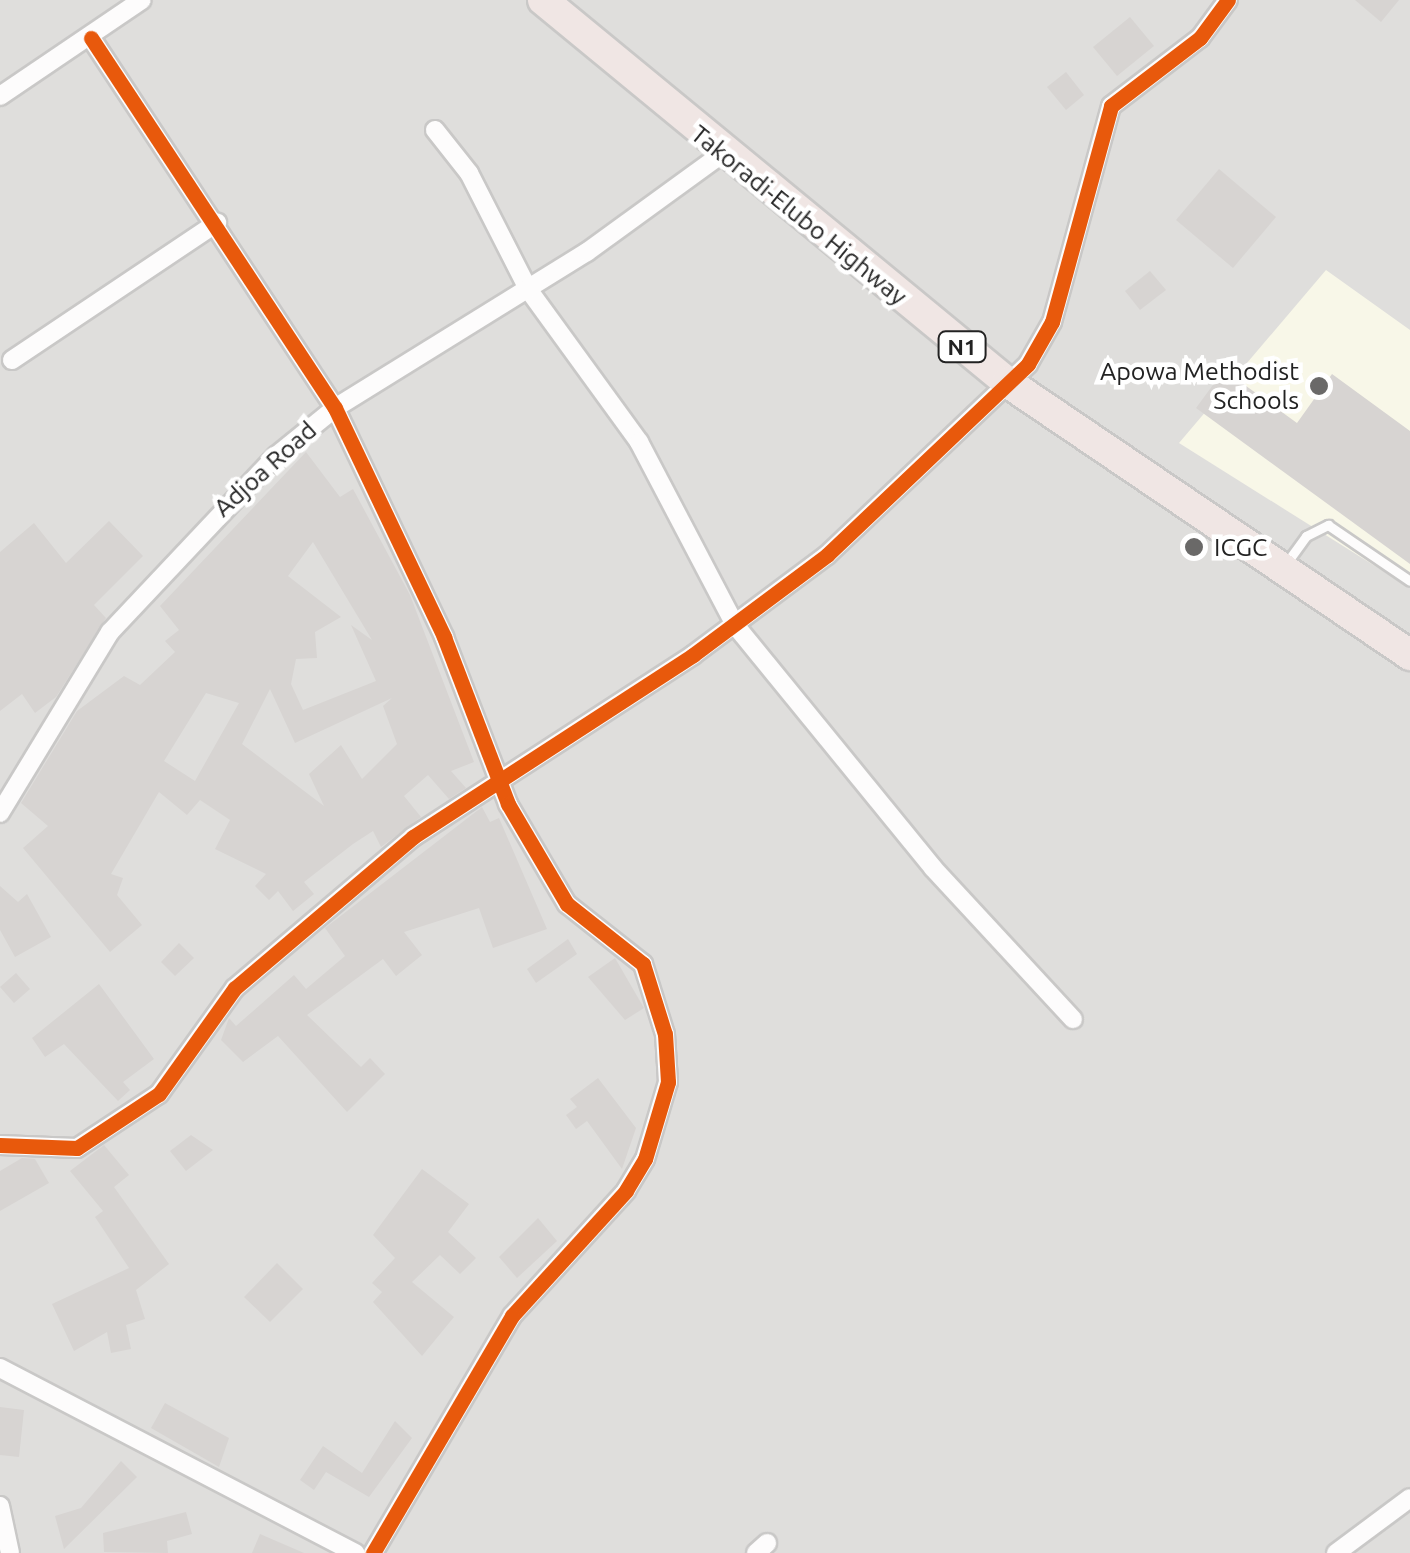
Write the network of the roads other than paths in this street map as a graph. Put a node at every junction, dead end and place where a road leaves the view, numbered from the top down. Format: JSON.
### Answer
{"nodes":[{"id":1,"x":142,"y":0,"type":"edge"},
{"id":2,"x":544,"y":0,"type":"edge"},
{"id":3,"x":1228,"y":0,"type":"edge"},
{"id":4,"x":90,"y":38,"type":"junction"},
{"id":5,"x":1,"y":92,"type":"edge"},
{"id":6,"x":435,"y":130,"type":"dead end"},
{"id":7,"x":722,"y":154,"type":"junction"},
{"id":8,"x":217,"y":223,"type":"junction"},
{"id":9,"x":528,"y":289,"type":"junction"},
{"id":10,"x":12,"y":360,"type":"dead end"},
{"id":11,"x":1007,"y":382,"type":"junction"},
{"id":12,"x":335,"y":408,"type":"junction"},
{"id":13,"x":1281,"y":572,"type":"junction"},
{"id":14,"x":1410,"y":582,"type":"edge"},
{"id":15,"x":735,"y":625,"type":"junction"},
{"id":16,"x":1410,"y":654,"type":"edge"},
{"id":17,"x":498,"y":775,"type":"junction"},
{"id":18,"x":0,"y":813,"type":"edge"},
{"id":19,"x":1073,"y":1019,"type":"dead end"},
{"id":20,"x":0,"y":1145,"type":"edge"},
{"id":21,"x":0,"y":1368,"type":"edge"},
{"id":22,"x":1410,"y":1498,"type":"edge"},
{"id":23,"x":0,"y":1506,"type":"edge"},
{"id":24,"x":10,"y":1553,"type":"edge"},
{"id":25,"x":356,"y":1553,"type":"edge"},
{"id":26,"x":373,"y":1553,"type":"edge"},
{"id":27,"x":1336,"y":1553,"type":"edge"}],
"edges":[{"from":1,"to":4,"type":"street"},
{"from":2,"to":7,"type":"highway","name":"Takoradi-Elubo Highway","number":"N1"},
{"from":3,"to":11,"type":"street"},
{"from":4,"to":5,"type":"street"},
{"from":4,"to":8,"type":"street"},
{"from":6,"to":9,"type":"street"},
{"from":7,"to":9,"type":"street","name":"Adjoa Road"},
{"from":7,"to":11,"type":"highway","name":"Takoradi-Elubo Highway","number":"N1"},
{"from":8,"to":10,"type":"street"},
{"from":8,"to":12,"type":"street"},
{"from":9,"to":12,"type":"street","name":"Adjoa Road"},
{"from":9,"to":15,"type":"street"},
{"from":11,"to":13,"type":"highway","name":"Takoradi-Elubo Highway","number":"N1"},
{"from":11,"to":15,"type":"street"},
{"from":12,"to":17,"type":"street"},
{"from":12,"to":18,"type":"street","name":"Adjoa Road"},
{"from":13,"to":14,"type":"lane"},
{"from":13,"to":16,"type":"highway","name":"Takoradi-Elubo Highway","number":"N1"},
{"from":15,"to":17,"type":"street"},
{"from":15,"to":19,"type":"street"},
{"from":17,"to":20,"type":"street"},
{"from":17,"to":26,"type":"street"},
{"from":21,"to":25,"type":"street"},
{"from":22,"to":27,"type":"street"},
{"from":23,"to":24,"type":"street"}]}
